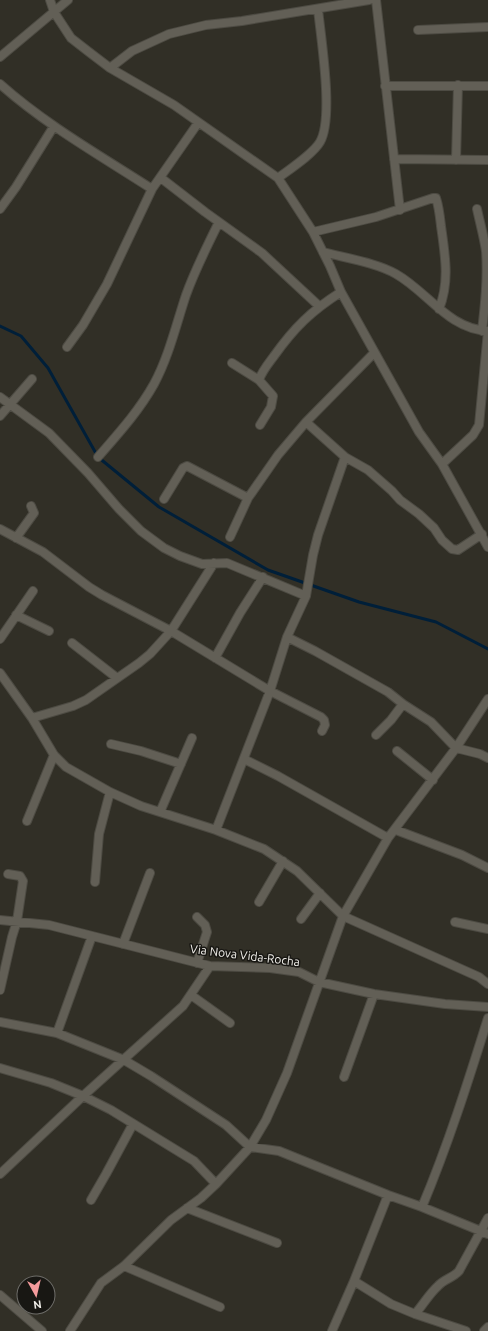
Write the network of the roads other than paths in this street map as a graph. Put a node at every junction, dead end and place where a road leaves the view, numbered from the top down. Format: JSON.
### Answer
{"nodes":[{"id":1,"x":50,"y":0,"type":"edge"},
{"id":2,"x":68,"y":0,"type":"edge"},
{"id":3,"x":369,"y":0,"type":"edge"},
{"id":4,"x":376,"y":0,"type":"edge"},
{"id":5,"x":318,"y":9,"type":"junction"},
{"id":6,"x":54,"y":12,"type":"junction"},
{"id":7,"x":488,"y":27,"type":"edge"},
{"id":8,"x":418,"y":30,"type":"dead end"},
{"id":9,"x":0,"y":57,"type":"edge"},
{"id":10,"x":110,"y":68,"type":"junction"},
{"id":11,"x":0,"y":84,"type":"edge"},
{"id":12,"x":458,"y":85,"type":"junction"},
{"id":13,"x":385,"y":86,"type":"junction"},
{"id":14,"x":488,"y":86,"type":"edge"},
{"id":15,"x":198,"y":123,"type":"junction"},
{"id":16,"x":54,"y":126,"type":"junction"},
{"id":17,"x":394,"y":159,"type":"junction"},
{"id":18,"x":456,"y":160,"type":"junction"},
{"id":19,"x":488,"y":160,"type":"edge"},
{"id":20,"x":161,"y":178,"type":"junction"},
{"id":21,"x":278,"y":178,"type":"junction"},
{"id":22,"x":152,"y":189,"type":"junction"},
{"id":23,"x":0,"y":209,"type":"edge"},
{"id":24,"x":477,"y":209,"type":"dead end"},
{"id":25,"x":400,"y":210,"type":"junction"},
{"id":26,"x":219,"y":222,"type":"junction"},
{"id":27,"x":313,"y":232,"type":"junction"},
{"id":28,"x":324,"y":252,"type":"junction"},
{"id":29,"x":341,"y":292,"type":"junction"},
{"id":30,"x":319,"y":306,"type":"junction"},
{"id":31,"x":439,"y":310,"type":"junction"},
{"id":32,"x":486,"y":331,"type":"edge"},
{"id":33,"x":67,"y":347,"type":"dead end"},
{"id":34,"x":374,"y":353,"type":"junction"},
{"id":35,"x":232,"y":363,"type":"dead end"},
{"id":36,"x":32,"y":380,"type":"dead end"},
{"id":37,"x":259,"y":380,"type":"junction"},
{"id":38,"x":0,"y":397,"type":"edge"},
{"id":39,"x":10,"y":405,"type":"junction"},
{"id":40,"x":0,"y":416,"type":"edge"},
{"id":41,"x":306,"y":422,"type":"junction"},
{"id":42,"x":260,"y":425,"type":"dead end"},
{"id":43,"x":98,"y":457,"type":"dead end"},
{"id":44,"x":345,"y":457,"type":"junction"},
{"id":45,"x":442,"y":464,"type":"junction"},
{"id":46,"x":248,"y":498,"type":"junction"},
{"id":47,"x":164,"y":499,"type":"dead end"},
{"id":48,"x":31,"y":506,"type":"dead end"},
{"id":49,"x":0,"y":529,"type":"edge"},
{"id":50,"x":482,"y":534,"type":"junction"},
{"id":51,"x":230,"y":537,"type":"dead end"},
{"id":52,"x":16,"y":538,"type":"junction"},
{"id":53,"x":488,"y":547,"type":"edge"},
{"id":54,"x":214,"y":564,"type":"junction"},
{"id":55,"x":264,"y":577,"type":"junction"},
{"id":56,"x":33,"y":591,"type":"dead end"},
{"id":57,"x":306,"y":596,"type":"junction"},
{"id":58,"x":16,"y":615,"type":"junction"},
{"id":59,"x":49,"y":631,"type":"dead end"},
{"id":60,"x":171,"y":631,"type":"junction"},
{"id":61,"x":287,"y":637,"type":"junction"},
{"id":62,"x":0,"y":639,"type":"edge"},
{"id":63,"x":72,"y":643,"type":"dead end"},
{"id":64,"x":216,"y":658,"type":"junction"},
{"id":65,"x":0,"y":673,"type":"edge"},
{"id":66,"x":117,"y":678,"type":"junction"},
{"id":67,"x":270,"y":691,"type":"junction"},
{"id":68,"x":488,"y":699,"type":"edge"},
{"id":69,"x":403,"y":704,"type":"junction"},
{"id":70,"x":32,"y":718,"type":"junction"},
{"id":71,"x":322,"y":731,"type":"dead end"},
{"id":72,"x":376,"y":735,"type":"dead end"},
{"id":73,"x":192,"y":738,"type":"dead end"},
{"id":74,"x":110,"y":744,"type":"dead end"},
{"id":75,"x":456,"y":748,"type":"junction"},
{"id":76,"x":397,"y":751,"type":"dead end"},
{"id":77,"x":54,"y":755,"type":"junction"},
{"id":78,"x":488,"y":758,"type":"edge"},
{"id":79,"x":244,"y":759,"type":"junction"},
{"id":80,"x":181,"y":764,"type":"junction"},
{"id":81,"x":433,"y":780,"type":"junction"},
{"id":82,"x":110,"y":792,"type":"junction"},
{"id":83,"x":160,"y":812,"type":"junction"},
{"id":84,"x":27,"y":821,"type":"dead end"},
{"id":85,"x":216,"y":830,"type":"junction"},
{"id":86,"x":396,"y":830,"type":"junction"},
{"id":87,"x":388,"y":838,"type":"junction"},
{"id":88,"x":283,"y":861,"type":"junction"},
{"id":89,"x":488,"y":868,"type":"edge"},
{"id":90,"x":150,"y":873,"type":"dead end"},
{"id":91,"x":8,"y":874,"type":"dead end"},
{"id":92,"x":95,"y":882,"type":"dead end"},
{"id":93,"x":320,"y":893,"type":"junction"},
{"id":94,"x":258,"y":902,"type":"dead end"},
{"id":95,"x":343,"y":916,"type":"junction"},
{"id":96,"x":197,"y":917,"type":"dead end"},
{"id":97,"x":301,"y":919,"type":"dead end"},
{"id":98,"x":0,"y":920,"type":"edge"},
{"id":99,"x":17,"y":921,"type":"junction"},
{"id":100,"x":456,"y":922,"type":"dead end"},
{"id":101,"x":488,"y":929,"type":"edge"},
{"id":102,"x":92,"y":936,"type":"junction"},
{"id":103,"x":123,"y":944,"type":"junction"},
{"id":104,"x":197,"y":963,"type":"junction"},
{"id":105,"x":210,"y":966,"type":"junction"},
{"id":106,"x":319,"y":982,"type":"junction"},
{"id":107,"x":488,"y":984,"type":"edge"},
{"id":108,"x":0,"y":990,"type":"edge"},
{"id":109,"x":374,"y":994,"type":"junction"},
{"id":110,"x":192,"y":995,"type":"junction"},
{"id":111,"x":488,"y":1007,"type":"edge"},
{"id":112,"x":488,"y":1018,"type":"edge"},
{"id":113,"x":0,"y":1022,"type":"edge"},
{"id":114,"x":230,"y":1023,"type":"dead end"},
{"id":115,"x":57,"y":1033,"type":"junction"},
{"id":116,"x":124,"y":1060,"type":"junction"},
{"id":117,"x":0,"y":1068,"type":"edge"},
{"id":118,"x":344,"y":1077,"type":"dead end"},
{"id":119,"x":83,"y":1096,"type":"junction"},
{"id":120,"x":133,"y":1124,"type":"junction"},
{"id":121,"x":250,"y":1147,"type":"junction"},
{"id":122,"x":0,"y":1174,"type":"edge"},
{"id":123,"x":216,"y":1184,"type":"junction"},
{"id":124,"x":388,"y":1195,"type":"junction"},
{"id":125,"x":90,"y":1200,"type":"dead end"},
{"id":126,"x":422,"y":1207,"type":"junction"},
{"id":127,"x":187,"y":1208,"type":"junction"},
{"id":128,"x":488,"y":1218,"type":"edge"},
{"id":129,"x":485,"y":1233,"type":"edge"},
{"id":130,"x":277,"y":1243,"type":"dead end"},
{"id":131,"x":124,"y":1266,"type":"junction"},
{"id":132,"x":354,"y":1281,"type":"junction"},
{"id":133,"x":0,"y":1294,"type":"edge"},
{"id":134,"x":220,"y":1307,"type":"dead end"},
{"id":135,"x":415,"y":1314,"type":"junction"},
{"id":136,"x":488,"y":1327,"type":"edge"},
{"id":137,"x":42,"y":1331,"type":"edge"},
{"id":138,"x":70,"y":1331,"type":"edge"},
{"id":139,"x":332,"y":1331,"type":"edge"},
{"id":140,"x":466,"y":1331,"type":"edge"},
{"id":141,"x":484,"y":1331,"type":"edge"}],
"edges":[{"from":1,"to":6,"type":"street"},
{"from":2,"to":6,"type":"street"},
{"from":3,"to":5,"type":"street"},
{"from":4,"to":13,"type":"street"},
{"from":5,"to":10,"type":"street"},
{"from":5,"to":21,"type":"street"},
{"from":6,"to":9,"type":"street"},
{"from":6,"to":10,"type":"street"},
{"from":7,"to":8,"type":"street"},
{"from":10,"to":15,"type":"street"},
{"from":11,"to":16,"type":"street"},
{"from":12,"to":13,"type":"street"},
{"from":12,"to":14,"type":"street"},
{"from":12,"to":18,"type":"street"},
{"from":13,"to":17,"type":"street"},
{"from":15,"to":20,"type":"street"},
{"from":15,"to":21,"type":"street"},
{"from":16,"to":22,"type":"street"},
{"from":16,"to":23,"type":"street"},
{"from":17,"to":18,"type":"street"},
{"from":17,"to":25,"type":"street"},
{"from":18,"to":19,"type":"street"},
{"from":20,"to":22,"type":"street"},
{"from":20,"to":26,"type":"street"},
{"from":21,"to":27,"type":"street"},
{"from":22,"to":33,"type":"street"},
{"from":24,"to":32,"type":"street"},
{"from":25,"to":27,"type":"street"},
{"from":25,"to":31,"type":"street"},
{"from":26,"to":30,"type":"street"},
{"from":26,"to":43,"type":"street"},
{"from":27,"to":28,"type":"street"},
{"from":28,"to":29,"type":"street"},
{"from":28,"to":31,"type":"street"},
{"from":29,"to":30,"type":"street"},
{"from":29,"to":34,"type":"street"},
{"from":30,"to":37,"type":"street"},
{"from":31,"to":32,"type":"street"},
{"from":32,"to":45,"type":"street"},
{"from":34,"to":41,"type":"street"},
{"from":34,"to":45,"type":"street"},
{"from":35,"to":37,"type":"street"},
{"from":36,"to":39,"type":"street"},
{"from":37,"to":42,"type":"street"},
{"from":38,"to":39,"type":"street"},
{"from":39,"to":40,"type":"street"},
{"from":39,"to":54,"type":"street"},
{"from":41,"to":44,"type":"street"},
{"from":41,"to":46,"type":"street"},
{"from":44,"to":50,"type":"street"},
{"from":44,"to":57,"type":"street"},
{"from":45,"to":50,"type":"street"},
{"from":46,"to":47,"type":"street"},
{"from":46,"to":51,"type":"street"},
{"from":48,"to":52,"type":"street"},
{"from":49,"to":52,"type":"street"},
{"from":50,"to":53,"type":"street"},
{"from":52,"to":60,"type":"street"},
{"from":54,"to":55,"type":"street"},
{"from":54,"to":60,"type":"street"},
{"from":55,"to":57,"type":"street"},
{"from":55,"to":64,"type":"street"},
{"from":56,"to":58,"type":"street"},
{"from":57,"to":61,"type":"street"},
{"from":58,"to":59,"type":"street"},
{"from":58,"to":62,"type":"street"},
{"from":60,"to":64,"type":"street"},
{"from":60,"to":66,"type":"street"},
{"from":61,"to":67,"type":"street"},
{"from":61,"to":69,"type":"street"},
{"from":63,"to":66,"type":"street"},
{"from":64,"to":67,"type":"street"},
{"from":65,"to":70,"type":"street"},
{"from":66,"to":70,"type":"street"},
{"from":67,"to":71,"type":"street"},
{"from":67,"to":79,"type":"street"},
{"from":68,"to":75,"type":"street"},
{"from":69,"to":72,"type":"street"},
{"from":69,"to":75,"type":"street"},
{"from":70,"to":77,"type":"street"},
{"from":73,"to":80,"type":"street"},
{"from":74,"to":80,"type":"street"},
{"from":75,"to":78,"type":"street"},
{"from":75,"to":81,"type":"street"},
{"from":76,"to":81,"type":"street"},
{"from":77,"to":82,"type":"street"},
{"from":77,"to":84,"type":"street"},
{"from":79,"to":85,"type":"street"},
{"from":79,"to":87,"type":"street"},
{"from":80,"to":83,"type":"street"},
{"from":81,"to":86,"type":"street"},
{"from":82,"to":83,"type":"street"},
{"from":82,"to":92,"type":"street"},
{"from":83,"to":85,"type":"street"},
{"from":85,"to":88,"type":"street"},
{"from":86,"to":87,"type":"street"},
{"from":86,"to":89,"type":"street"},
{"from":87,"to":95,"type":"street"},
{"from":88,"to":93,"type":"street"},
{"from":88,"to":94,"type":"street"},
{"from":90,"to":103,"type":"street"},
{"from":91,"to":99,"type":"street"},
{"from":93,"to":95,"type":"street"},
{"from":93,"to":97,"type":"street"},
{"from":95,"to":106,"type":"street"},
{"from":95,"to":107,"type":"street"},
{"from":96,"to":104,"type":"street"},
{"from":98,"to":99,"type":"street","name":"Via Nova Vida-Rocha"},
{"from":99,"to":102,"type":"street","name":"Via Nova Vida-Rocha"},
{"from":99,"to":108,"type":"street"},
{"from":100,"to":101,"type":"street"},
{"from":102,"to":103,"type":"street","name":"Via Nova Vida-Rocha"},
{"from":102,"to":115,"type":"street"},
{"from":103,"to":104,"type":"street","name":"Via Nova Vida-Rocha"},
{"from":104,"to":105,"type":"street","name":"Via Nova Vida-Rocha"},
{"from":105,"to":106,"type":"street","name":"Via Nova Vida-Rocha"},
{"from":105,"to":110,"type":"street"},
{"from":106,"to":109,"type":"street","name":"Via Nova Vida-Rocha"},
{"from":106,"to":121,"type":"street"},
{"from":109,"to":111,"type":"street","name":"Via Nova Vida-Rocha"},
{"from":109,"to":118,"type":"street"},
{"from":110,"to":114,"type":"street"},
{"from":110,"to":116,"type":"street"},
{"from":112,"to":126,"type":"street"},
{"from":113,"to":115,"type":"street"},
{"from":115,"to":116,"type":"street"},
{"from":116,"to":119,"type":"street"},
{"from":116,"to":121,"type":"street"},
{"from":117,"to":119,"type":"street"},
{"from":119,"to":120,"type":"street"},
{"from":119,"to":122,"type":"street"},
{"from":120,"to":123,"type":"street"},
{"from":120,"to":125,"type":"street"},
{"from":121,"to":123,"type":"street"},
{"from":121,"to":124,"type":"street"},
{"from":123,"to":127,"type":"street"},
{"from":124,"to":126,"type":"street"},
{"from":124,"to":132,"type":"street"},
{"from":126,"to":129,"type":"street"},
{"from":127,"to":130,"type":"street"},
{"from":127,"to":131,"type":"street"},
{"from":128,"to":129,"type":"street"},
{"from":129,"to":135,"type":"street"},
{"from":131,"to":134,"type":"street"},
{"from":131,"to":138,"type":"street"},
{"from":132,"to":135,"type":"street"},
{"from":132,"to":139,"type":"street"},
{"from":133,"to":137,"type":"street"},
{"from":135,"to":140,"type":"street"},
{"from":136,"to":141,"type":"street"}]}
